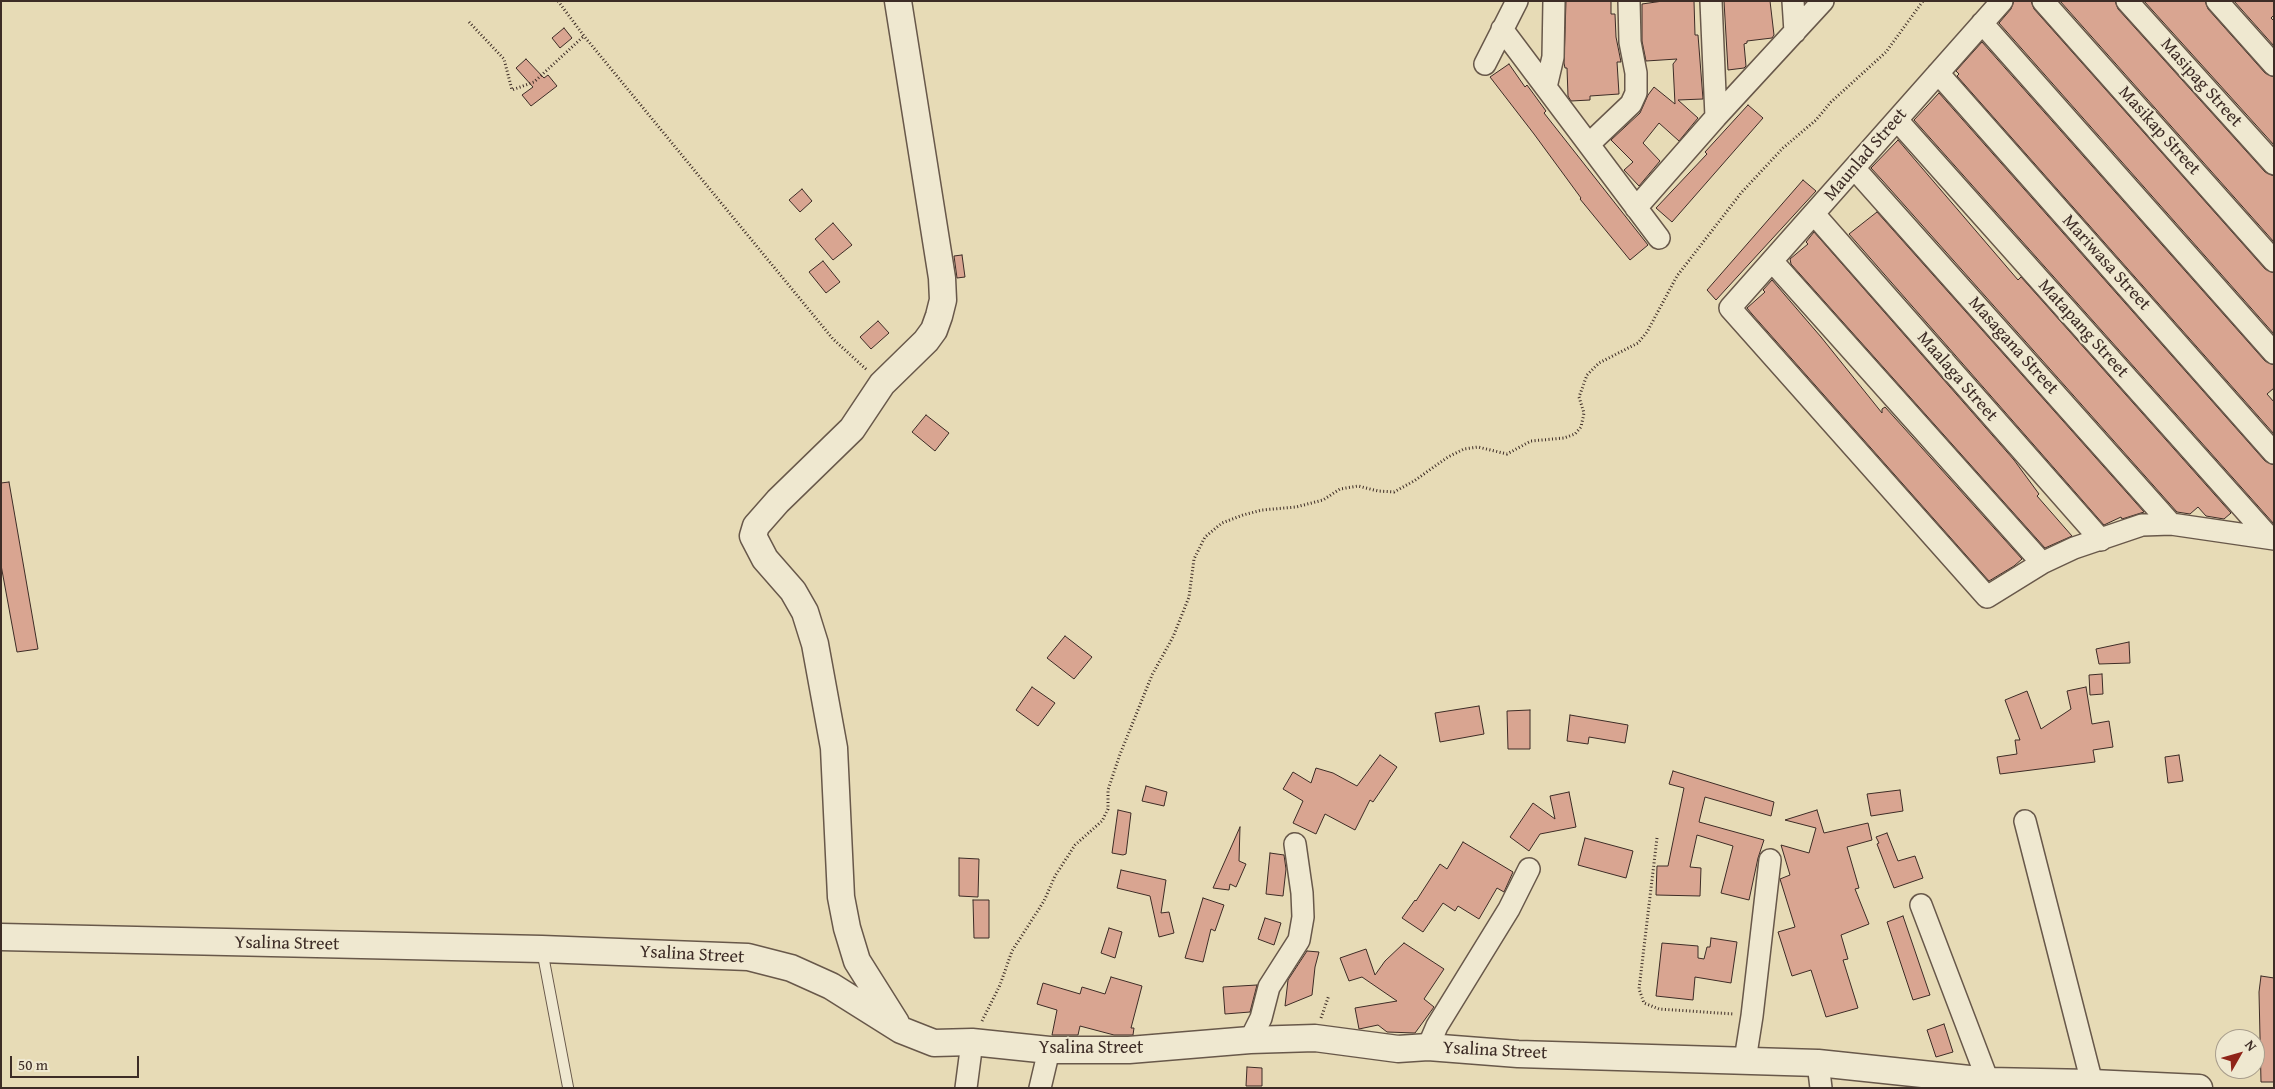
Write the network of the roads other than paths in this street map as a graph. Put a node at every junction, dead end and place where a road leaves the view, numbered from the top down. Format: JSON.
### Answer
{"nodes":[{"id":1,"x":898,"y":1,"type":"edge"},
{"id":2,"x":1517,"y":1,"type":"edge"},
{"id":3,"x":1554,"y":1,"type":"edge"},
{"id":4,"x":1629,"y":1,"type":"edge"},
{"id":5,"x":1711,"y":1,"type":"edge"},
{"id":6,"x":1793,"y":1,"type":"edge"},
{"id":7,"x":1823,"y":1,"type":"edge"},
{"id":8,"x":2002,"y":1,"type":"edge"},
{"id":9,"x":2043,"y":1,"type":"edge"},
{"id":10,"x":2127,"y":1,"type":"edge"},
{"id":11,"x":2217,"y":1,"type":"edge"},
{"id":12,"x":1982,"y":23,"type":"junction"},
{"id":13,"x":1502,"y":29,"type":"junction"},
{"id":14,"x":1795,"y":32,"type":"junction"},
{"id":15,"x":1485,"y":64,"type":"dead end"},
{"id":16,"x":2274,"y":65,"type":"edge"},
{"id":17,"x":1938,"y":74,"type":"junction"},
{"id":18,"x":1546,"y":87,"type":"junction"},
{"id":19,"x":1716,"y":117,"type":"junction"},
{"id":20,"x":1897,"y":120,"type":"junction"},
{"id":21,"x":1589,"y":144,"type":"junction"},
{"id":22,"x":2274,"y":164,"type":"edge"},
{"id":23,"x":1854,"y":168,"type":"junction"},
{"id":24,"x":1636,"y":208,"type":"junction"},
{"id":25,"x":1814,"y":214,"type":"junction"},
{"id":26,"x":1659,"y":238,"type":"dead end"},
{"id":27,"x":1772,"y":261,"type":"junction"},
{"id":28,"x":2274,"y":261,"type":"edge"},
{"id":29,"x":2274,"y":353,"type":"edge"},
{"id":30,"x":2274,"y":453,"type":"edge"},
{"id":31,"x":2171,"y":524,"type":"junction"},
{"id":32,"x":2271,"y":538,"type":"edge"},
{"id":33,"x":2101,"y":540,"type":"junction"},
{"id":34,"x":2042,"y":563,"type":"junction"},
{"id":35,"x":2024,"y":821,"type":"dead end"},
{"id":36,"x":1295,"y":844,"type":"dead end"},
{"id":37,"x":1770,"y":860,"type":"dead end"},
{"id":38,"x":1530,"y":869,"type":"dead end"},
{"id":39,"x":1921,"y":905,"type":"dead end"},
{"id":40,"x":1,"y":937,"type":"edge"},
{"id":41,"x":542,"y":949,"type":"junction"},
{"id":42,"x":901,"y":1030,"type":"junction"},
{"id":43,"x":1250,"y":1040,"type":"junction"},
{"id":44,"x":972,"y":1042,"type":"junction"},
{"id":45,"x":1428,"y":1047,"type":"junction"},
{"id":46,"x":1049,"y":1050,"type":"junction"},
{"id":47,"x":1745,"y":1060,"type":"junction"},
{"id":48,"x":1819,"y":1075,"type":"edge"},
{"id":49,"x":1988,"y":1081,"type":"junction"},
{"id":50,"x":2092,"y":1083,"type":"junction"},
{"id":51,"x":568,"y":1087,"type":"edge"},
{"id":52,"x":966,"y":1088,"type":"edge"},
{"id":53,"x":1040,"y":1088,"type":"edge"},
{"id":54,"x":2199,"y":1088,"type":"edge"}],
"edges":[{"from":1,"to":42,"type":"street"},
{"from":2,"to":13,"type":"street"},
{"from":3,"to":18,"type":"street"},
{"from":4,"to":21,"type":"street"},
{"from":5,"to":19,"type":"street"},
{"from":6,"to":14,"type":"street"},
{"from":7,"to":14,"type":"street"},
{"from":8,"to":12,"type":"street","name":"Maunlad Street"},
{"from":9,"to":28,"type":"street","name":"Masikap Street"},
{"from":10,"to":22,"type":"street","name":"Masipag Street"},
{"from":11,"to":16,"type":"street"},
{"from":12,"to":17,"type":"street","name":"Maunlad Street"},
{"from":12,"to":29,"type":"street"},
{"from":13,"to":15,"type":"street"},
{"from":13,"to":18,"type":"street"},
{"from":14,"to":19,"type":"street"},
{"from":17,"to":20,"type":"street","name":"Maunlad Street"},
{"from":17,"to":30,"type":"street","name":"Mariwasa Street"},
{"from":18,"to":21,"type":"street"},
{"from":19,"to":24,"type":"street"},
{"from":20,"to":23,"type":"street","name":"Maunlad Street"},
{"from":20,"to":32,"type":"street","name":"Matapang Street"},
{"from":21,"to":24,"type":"street"},
{"from":23,"to":25,"type":"street","name":"Maunlad Street"},
{"from":23,"to":31,"type":"street","name":"Masagana Street"},
{"from":24,"to":26,"type":"street"},
{"from":25,"to":27,"type":"street","name":"Maunlad Street"},
{"from":25,"to":33,"type":"street","name":"Maalaga Street"},
{"from":27,"to":34,"type":"street"},
{"from":27,"to":34,"type":"street","name":"Maunlad Street"},
{"from":31,"to":32,"type":"street"},
{"from":31,"to":33,"type":"street"},
{"from":33,"to":34,"type":"street"},
{"from":35,"to":50,"type":"street"},
{"from":36,"to":43,"type":"street"},
{"from":37,"to":47,"type":"street"},
{"from":38,"to":45,"type":"street"},
{"from":39,"to":49,"type":"street"},
{"from":40,"to":41,"type":"street","name":"Ysalina Street"},
{"from":41,"to":42,"type":"street","name":"Ysalina Street"},
{"from":41,"to":51,"type":"lane"},
{"from":42,"to":44,"type":"street","name":"Ysalina Street"},
{"from":43,"to":45,"type":"street","name":"Ysalina Street"},
{"from":43,"to":46,"type":"street","name":"Ysalina Street"},
{"from":44,"to":46,"type":"street","name":"Ysalina Street"},
{"from":44,"to":52,"type":"street"},
{"from":45,"to":47,"type":"street","name":"Ysalina Street"},
{"from":46,"to":53,"type":"street"},
{"from":47,"to":48,"type":"street","name":"Ysalina Street"},
{"from":48,"to":49,"type":"street","name":"Ysalina Street"},
{"from":49,"to":50,"type":"street","name":"Ysalina Street"},
{"from":50,"to":54,"type":"street","name":"Ysalina Street"}]}
